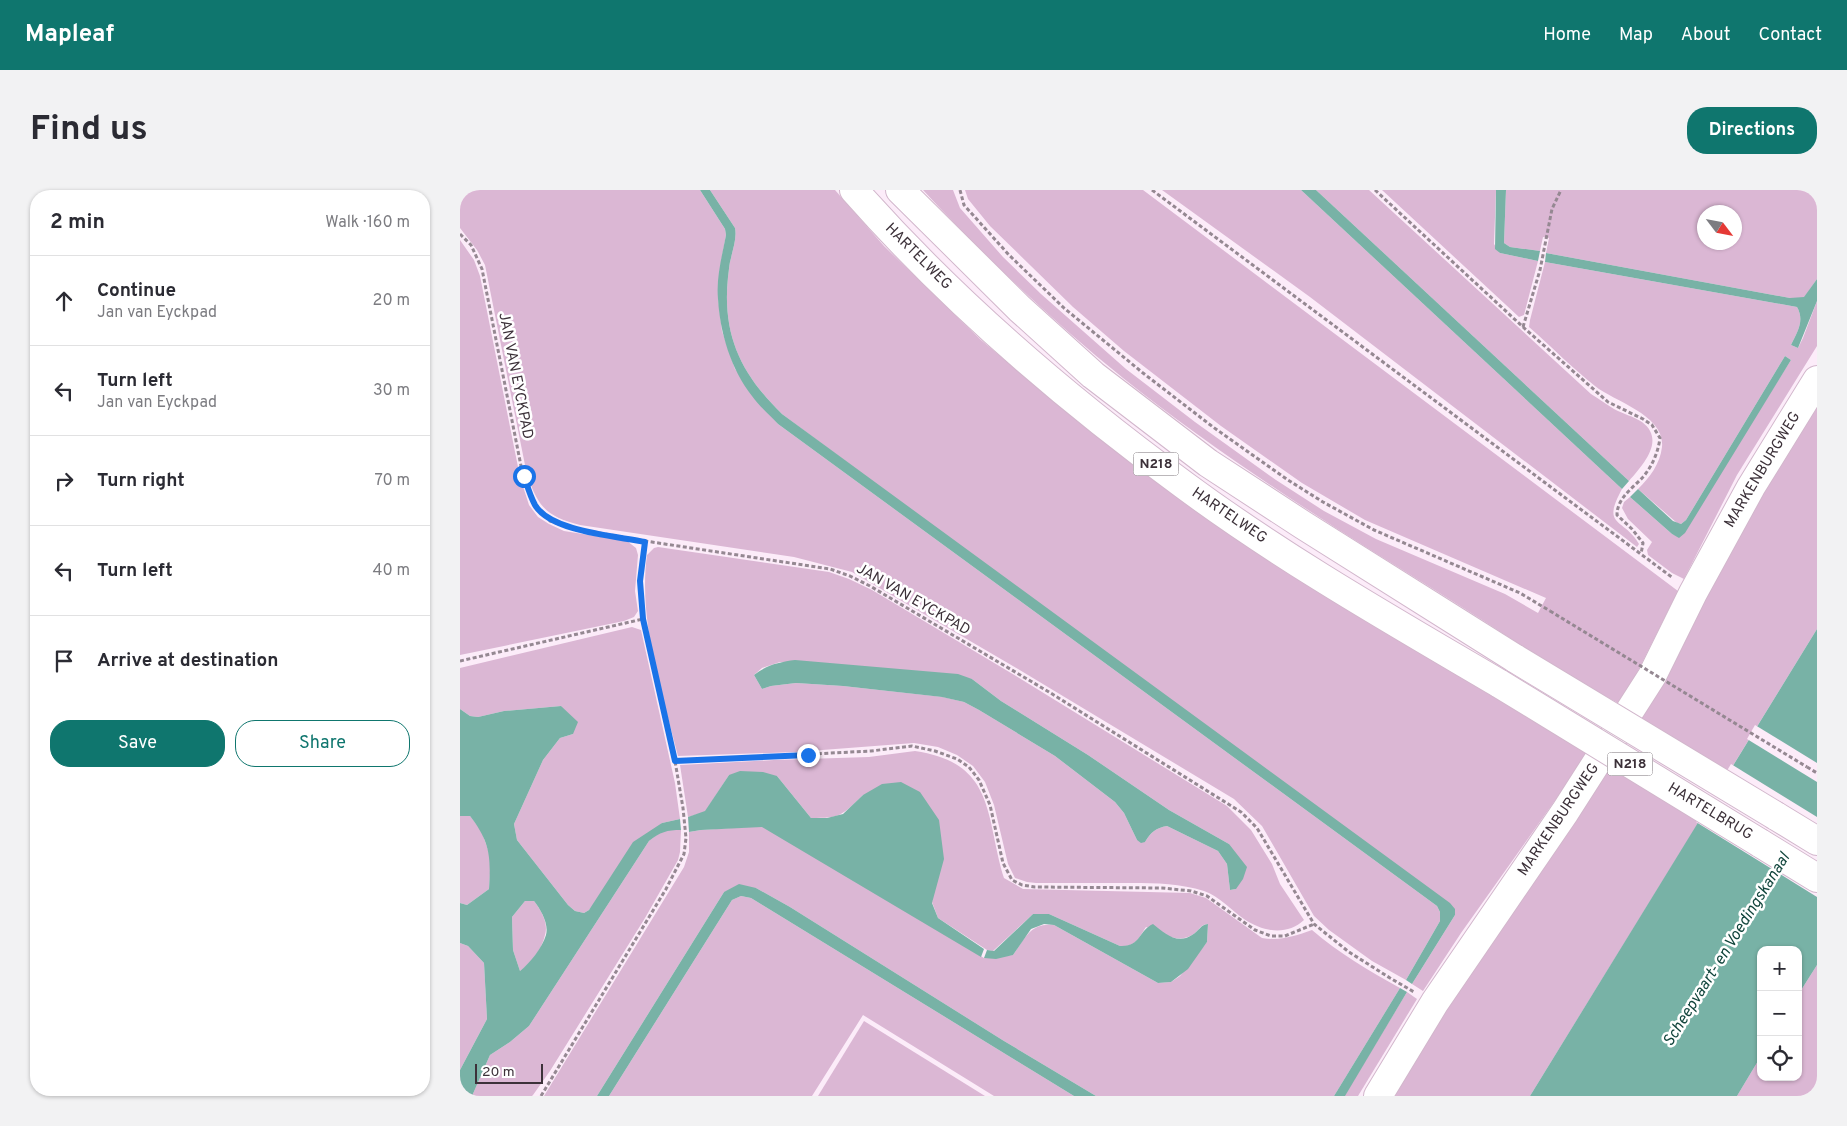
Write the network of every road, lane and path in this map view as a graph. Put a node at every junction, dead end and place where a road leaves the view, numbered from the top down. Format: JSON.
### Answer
{"nodes":[{"id":1,"x":854,"y":190,"type":"edge"},
{"id":2,"x":900,"y":190,"type":"edge"},
{"id":3,"x":960,"y":190,"type":"edge"},
{"id":4,"x":1152,"y":190,"type":"edge"},
{"id":5,"x":1375,"y":190,"type":"edge"},
{"id":6,"x":1561,"y":190,"type":"edge"},
{"id":7,"x":460,"y":234,"type":"edge"},
{"id":8,"x":1523,"y":327,"type":"junction"},
{"id":9,"x":1817,"y":380,"type":"edge"},
{"id":10,"x":645,"y":542,"type":"junction"},
{"id":11,"x":1641,"y":554,"type":"junction"},
{"id":12,"x":1693,"y":593,"type":"junction"},
{"id":13,"x":643,"y":619,"type":"junction"},
{"id":14,"x":460,"y":661,"type":"edge"},
{"id":15,"x":1500,"y":684,"type":"joint"},
{"id":16,"x":675,"y":761,"type":"junction"},
{"id":17,"x":1817,"y":773,"type":"edge"},
{"id":18,"x":1817,"y":841,"type":"edge"},
{"id":19,"x":1817,"y":878,"type":"edge"},
{"id":20,"x":1314,"y":924,"type":"junction"},
{"id":21,"x":1417,"y":993,"type":"dead end"},
{"id":22,"x":541,"y":1096,"type":"edge"},
{"id":23,"x":1378,"y":1096,"type":"edge"}],
"edges":[{"from":1,"to":15,"type":"main road","name":"HARTELWEG","number":"N218"},
{"from":2,"to":18,"type":"main road","name":"HARTELBRUG","number":"N218","bridge":true},
{"from":3,"to":17,"type":"path","bridge":true},
{"from":4,"to":11,"type":"path"},
{"from":5,"to":8,"type":"path"},
{"from":6,"to":8,"type":"path"},
{"from":7,"to":10,"type":"path","name":"JAN VAN EYCKPAD"},
{"from":8,"to":11,"type":"path"},
{"from":9,"to":12,"type":"main road","name":"MARKENBURGWEG"},
{"from":10,"to":13,"type":"path"},
{"from":10,"to":20,"type":"path","name":"JAN VAN EYCKPAD"},
{"from":11,"to":12,"type":"path"},
{"from":12,"to":23,"type":"main road","name":"MARKENBURGWEG"},
{"from":13,"to":14,"type":"path"},
{"from":13,"to":16,"type":"path"},
{"from":15,"to":19,"type":"main road","name":"HARTELBRUG","number":"N218","bridge":true},
{"from":16,"to":20,"type":"path"},
{"from":16,"to":22,"type":"path"},
{"from":20,"to":21,"type":"path","name":"JAN VAN EYCKPAD"}]}
